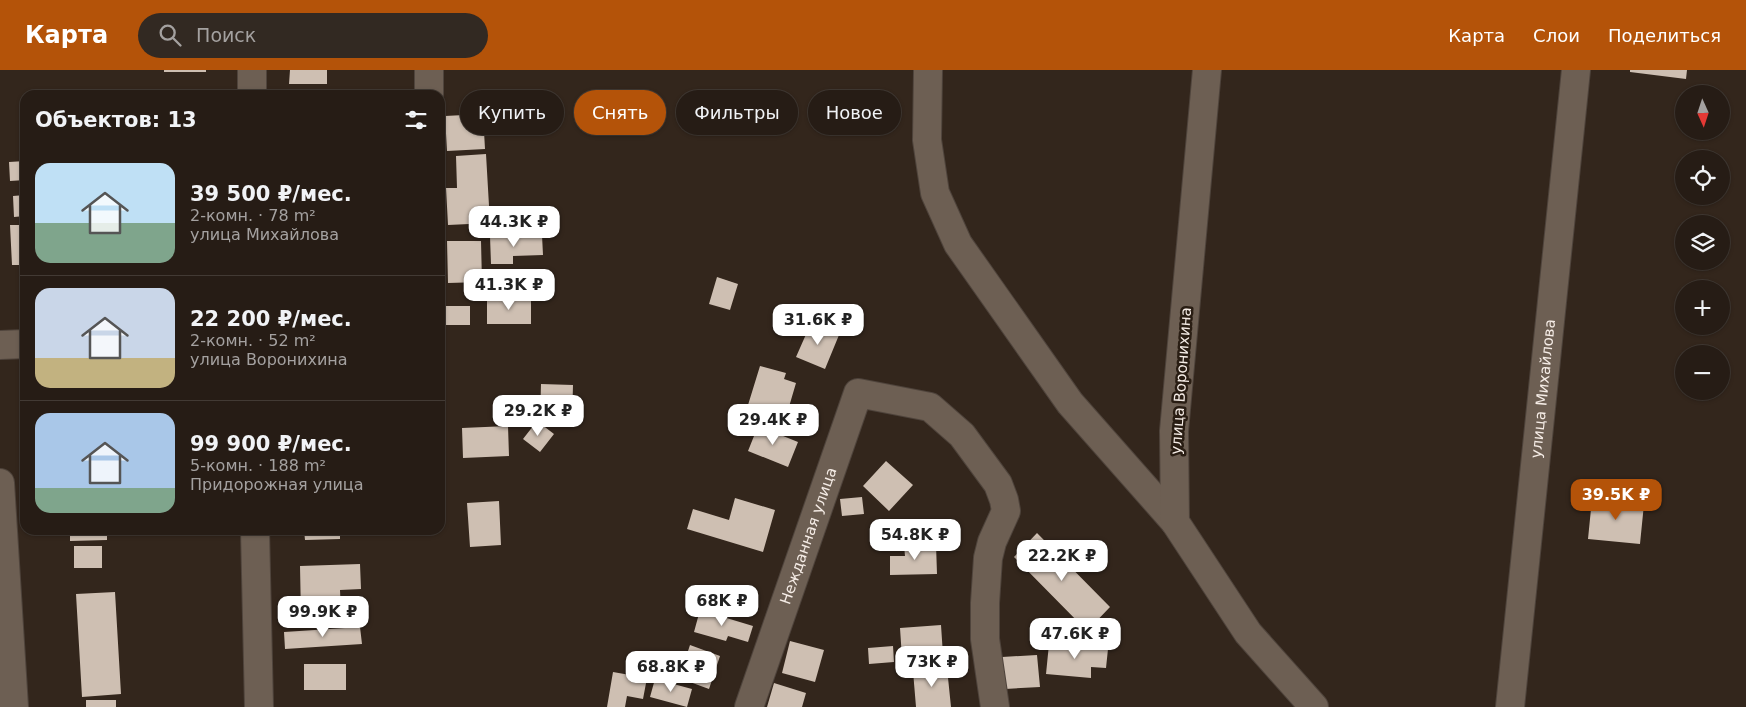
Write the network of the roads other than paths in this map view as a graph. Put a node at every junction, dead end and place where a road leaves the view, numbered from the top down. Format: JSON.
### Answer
{"nodes":[{"id":1,"x":252,"y":70,"type":"edge"},
{"id":2,"x":429,"y":70,"type":"edge"},
{"id":3,"x":928,"y":70,"type":"edge"},
{"id":4,"x":1207,"y":70,"type":"edge"},
{"id":5,"x":1576,"y":70,"type":"edge"},
{"id":6,"x":252,"y":90,"type":"edge"},
{"id":7,"x":429,"y":90,"type":"edge"},
{"id":8,"x":20,"y":344,"type":"edge"},
{"id":9,"x":0,"y":345,"type":"edge"},
{"id":10,"x":0,"y":483,"type":"edge"},
{"id":11,"x":1176,"y":522,"type":"junction"},
{"id":12,"x":255,"y":535,"type":"edge"},
{"id":13,"x":14,"y":707,"type":"edge"},
{"id":14,"x":259,"y":707,"type":"edge"},
{"id":15,"x":749,"y":707,"type":"edge"},
{"id":16,"x":996,"y":707,"type":"edge"},
{"id":17,"x":1314,"y":707,"type":"edge"},
{"id":18,"x":1510,"y":707,"type":"edge"}],
"edges":[{"from":1,"to":6,"type":"street"},
{"from":2,"to":7,"type":"street"},
{"from":3,"to":11,"type":"street"},
{"from":4,"to":11,"type":"street","name":"улица Воронихина"},
{"from":5,"to":18,"type":"street","name":"улица Михайлова"},
{"from":8,"to":9,"type":"street"},
{"from":10,"to":13,"type":"street"},
{"from":11,"to":17,"type":"street"},
{"from":12,"to":14,"type":"street"},
{"from":15,"to":16,"type":"street","name":"Нежданная улица"}]}
